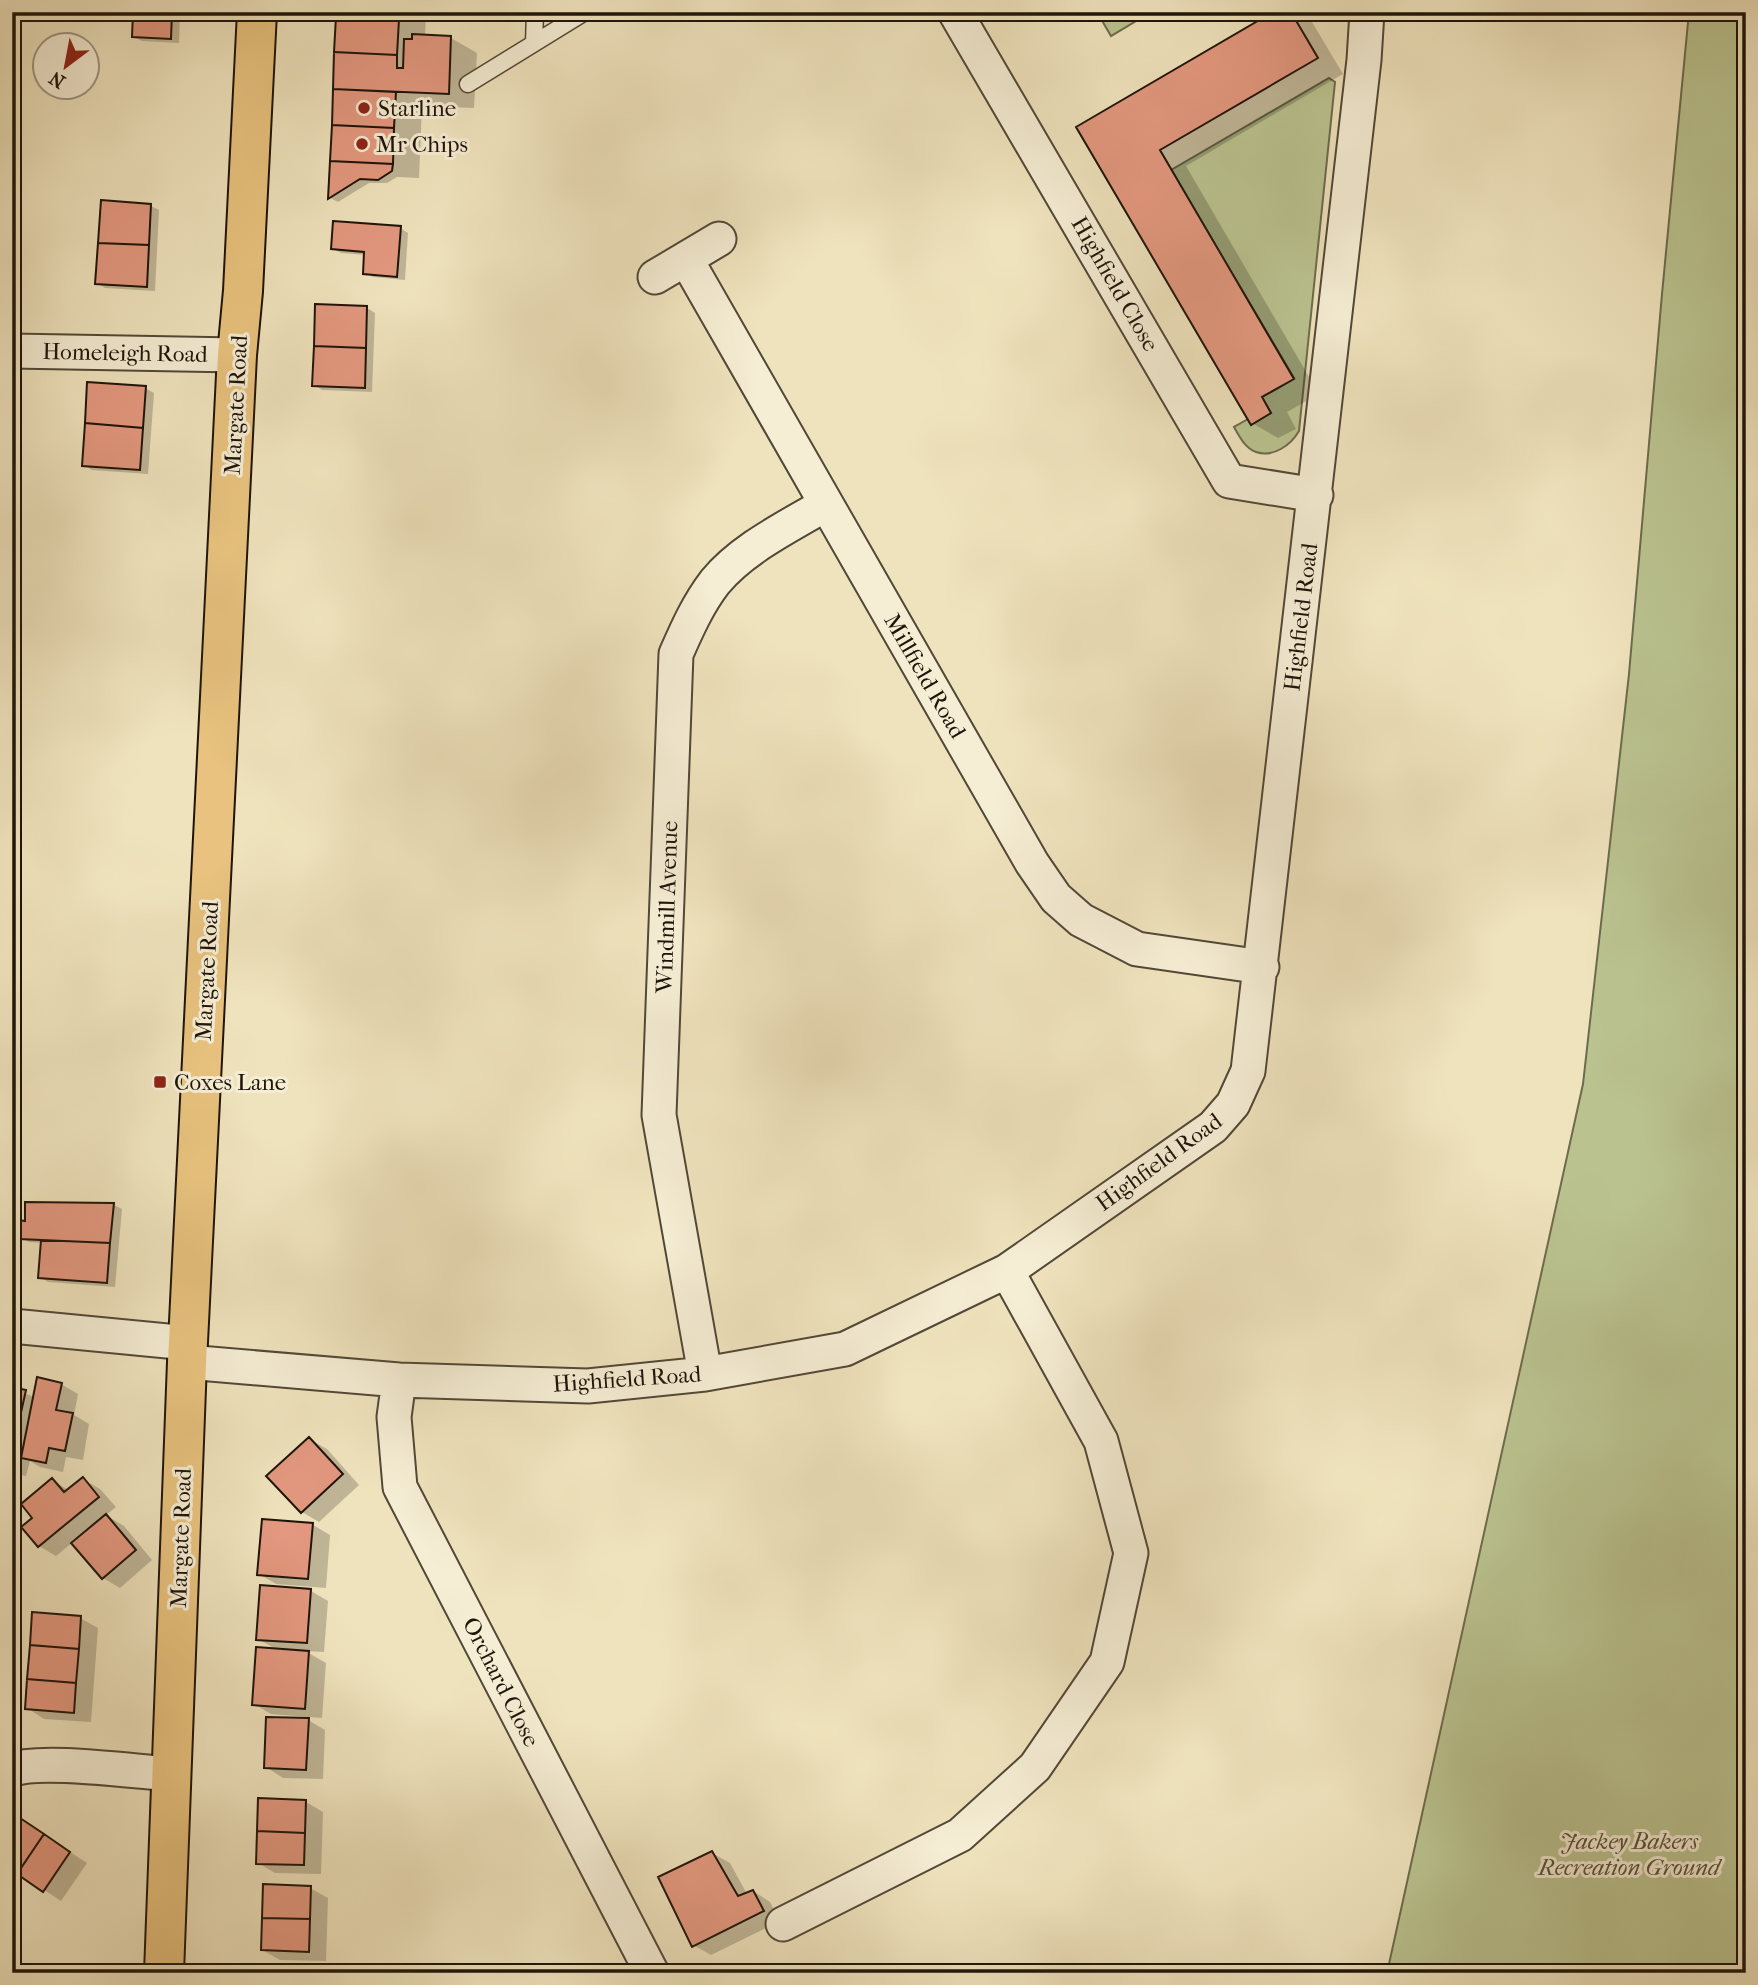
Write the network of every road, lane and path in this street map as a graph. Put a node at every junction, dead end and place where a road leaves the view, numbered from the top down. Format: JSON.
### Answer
{"nodes":[{"id":1,"x":257,"y":12,"type":"edge"},
{"id":2,"x":535,"y":12,"type":"edge"},
{"id":3,"x":585,"y":12,"type":"edge"},
{"id":4,"x":955,"y":12,"type":"edge"},
{"id":5,"x":1367,"y":12,"type":"edge"},
{"id":6,"x":534,"y":43,"type":"junction"},
{"id":7,"x":468,"y":84,"type":"dead end"},
{"id":8,"x":719,"y":239,"type":"dead end"},
{"id":9,"x":686,"y":259,"type":"junction"},
{"id":10,"x":655,"y":277,"type":"dead end"},
{"id":11,"x":12,"y":351,"type":"edge"},
{"id":12,"x":237,"y":355,"type":"junction"},
{"id":13,"x":1315,"y":495,"type":"junction"},
{"id":14,"x":826,"y":503,"type":"junction"},
{"id":15,"x":1262,"y":967,"type":"junction"},
{"id":16,"x":1007,"y":1270,"type":"junction"},
{"id":17,"x":12,"y":1326,"type":"edge"},
{"id":18,"x":188,"y":1352,"type":"junction"},
{"id":19,"x":705,"y":1374,"type":"junction"},
{"id":20,"x":399,"y":1380,"type":"junction"},
{"id":21,"x":12,"y":1770,"type":"edge"},
{"id":22,"x":171,"y":1774,"type":"junction"},
{"id":23,"x":783,"y":1924,"type":"dead end"},
{"id":24,"x":164,"y":1973,"type":"edge"},
{"id":25,"x":652,"y":1973,"type":"edge"}],
"edges":[{"from":1,"to":12,"type":"main road","name":"Margate Road"},
{"from":2,"to":6,"type":"lane"},
{"from":3,"to":6,"type":"lane"},
{"from":4,"to":13,"type":"street","name":"Highfield Close"},
{"from":5,"to":13,"type":"street","name":"Highfield Road"},
{"from":6,"to":7,"type":"lane"},
{"from":8,"to":9,"type":"street"},
{"from":9,"to":10,"type":"street"},
{"from":9,"to":14,"type":"street","name":"Millfield Road"},
{"from":11,"to":12,"type":"street","name":"Homeleigh Road"},
{"from":12,"to":18,"type":"main road","name":"Margate Road"},
{"from":13,"to":15,"type":"street","name":"Highfield Road"},
{"from":14,"to":15,"type":"street","name":"Millfield Road"},
{"from":14,"to":19,"type":"street","name":"Windmill Avenue"},
{"from":15,"to":16,"type":"street","name":"Highfield Road"},
{"from":16,"to":19,"type":"street","name":"Highfield Road"},
{"from":16,"to":23,"type":"street"},
{"from":17,"to":18,"type":"street"},
{"from":18,"to":20,"type":"street","name":"Highfield Road"},
{"from":18,"to":22,"type":"main road","name":"Margate Road"},
{"from":19,"to":20,"type":"street","name":"Highfield Road"},
{"from":20,"to":25,"type":"street","name":"Orchard Close"},
{"from":21,"to":22,"type":"street"},
{"from":22,"to":24,"type":"main road","name":"Margate Road"}]}
